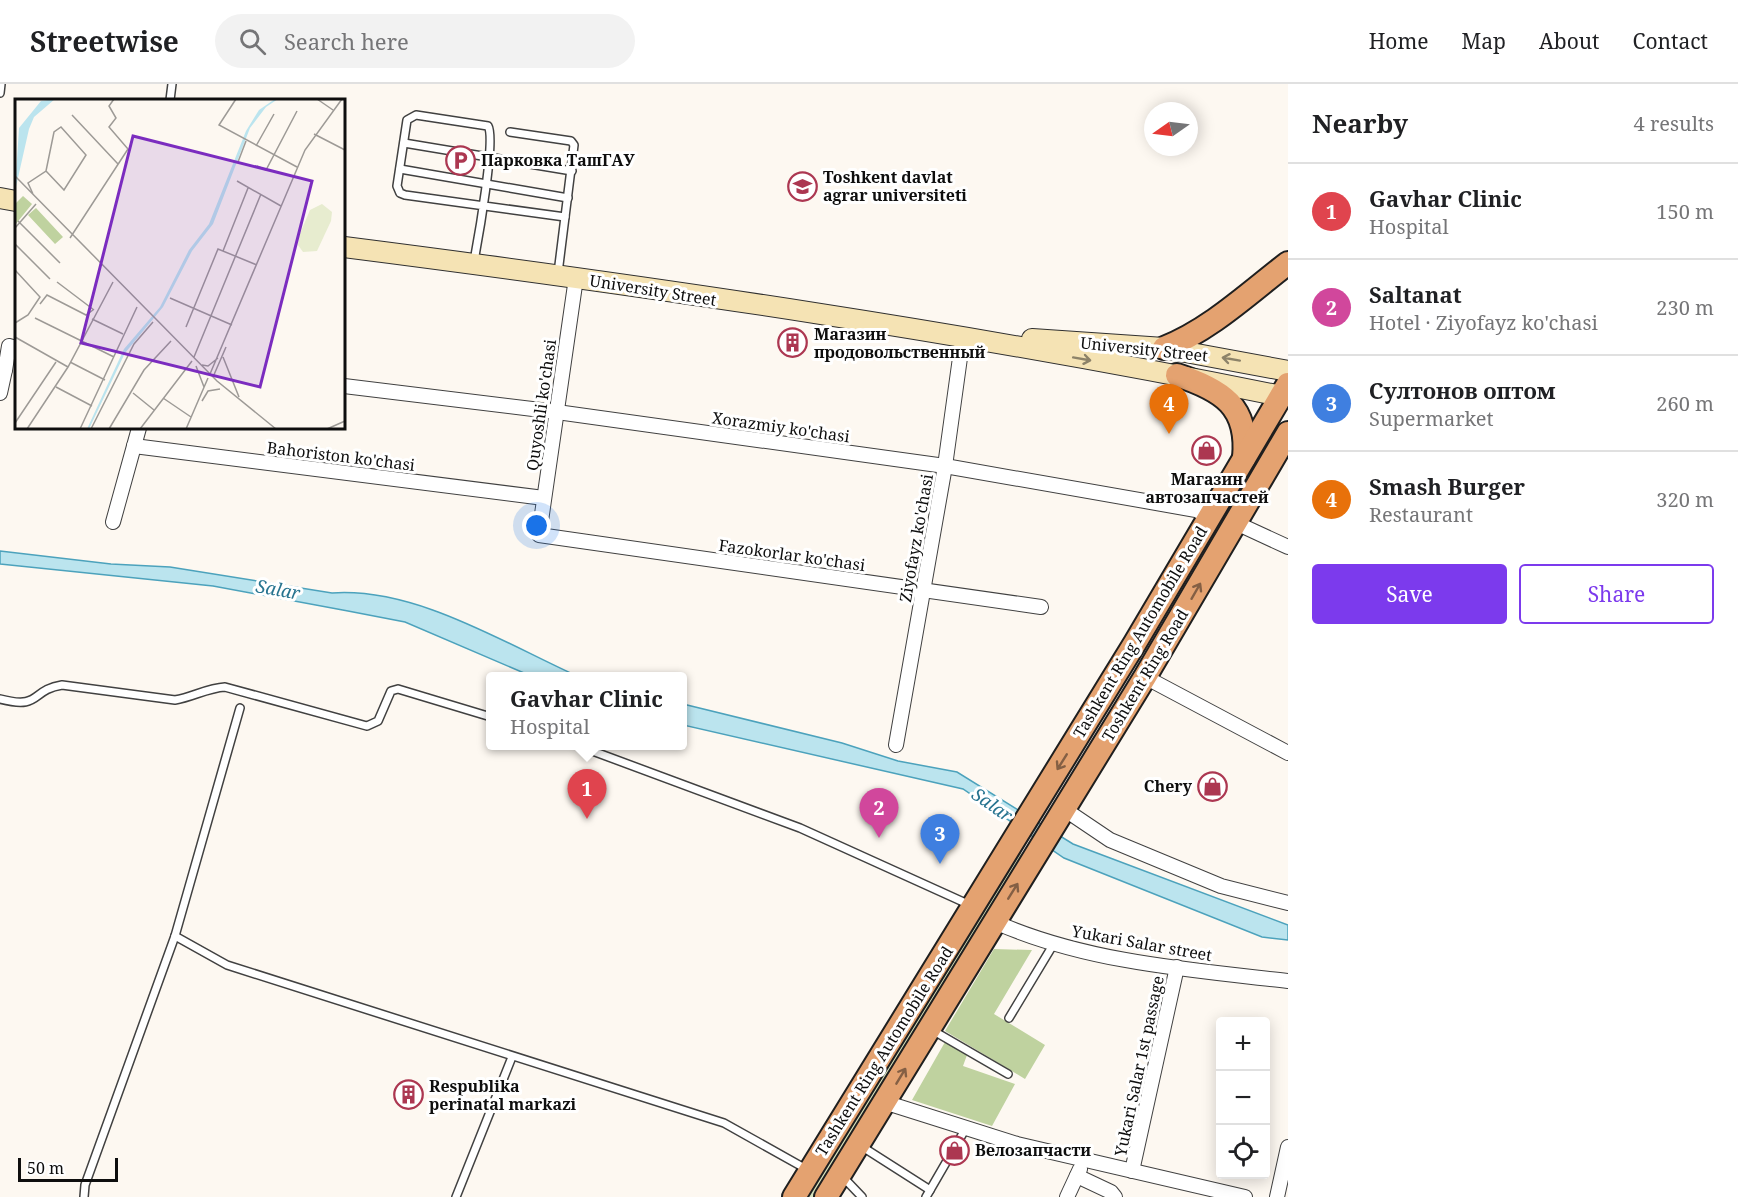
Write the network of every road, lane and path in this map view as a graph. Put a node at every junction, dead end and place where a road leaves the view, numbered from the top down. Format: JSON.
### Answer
{"nodes":[{"id":1,"x":1,"y":84,"type":"edge"},
{"id":2,"x":172,"y":84,"type":"edge"},
{"id":3,"x":0,"y":93,"type":"edge"},
{"id":4,"x":170,"y":99,"type":"edge"},
{"id":5,"x":510,"y":132,"type":"dead end"},
{"id":6,"x":404,"y":143,"type":"junction"},
{"id":7,"x":489,"y":157,"type":"junction"},
{"id":8,"x":400,"y":169,"type":"junction"},
{"id":9,"x":572,"y":171,"type":"junction"},
{"id":10,"x":486,"y":183,"type":"junction"},
{"id":11,"x":0,"y":198,"type":"edge"},
{"id":12,"x":568,"y":198,"type":"junction"},
{"id":13,"x":15,"y":201,"type":"edge"},
{"id":14,"x":482,"y":206,"type":"junction"},
{"id":15,"x":565,"y":217,"type":"junction"},
{"id":16,"x":345,"y":247,"type":"edge"},
{"id":17,"x":1288,"y":263,"type":"edge"},
{"id":18,"x":474,"y":264,"type":"junction"},
{"id":19,"x":567,"y":277,"type":"junction"},
{"id":20,"x":963,"y":336,"type":"junction"},
{"id":21,"x":15,"y":348,"type":"edge"},
{"id":22,"x":1164,"y":348,"type":"junction"},
{"id":23,"x":2,"y":369,"type":"edge"},
{"id":24,"x":1288,"y":371,"type":"edge"},
{"id":25,"x":1177,"y":375,"type":"junction"},
{"id":26,"x":345,"y":386,"type":"edge"},
{"id":27,"x":1286,"y":392,"type":"edge"},
{"id":28,"x":0,"y":393,"type":"edge"},
{"id":29,"x":557,"y":412,"type":"junction"},
{"id":30,"x":139,"y":429,"type":"edge"},
{"id":31,"x":1288,"y":433,"type":"edge"},
{"id":32,"x":134,"y":446,"type":"junction"},
{"id":33,"x":1288,"y":453,"type":"edge"},
{"id":34,"x":1244,"y":460,"type":"junction"},
{"id":35,"x":945,"y":466,"type":"junction"},
{"id":36,"x":1254,"y":491,"type":"junction"},
{"id":37,"x":544,"y":498,"type":"junction"},
{"id":38,"x":1210,"y":517,"type":"junction"},
{"id":39,"x":113,"y":522,"type":"dead end"},
{"id":40,"x":1236,"y":523,"type":"junction"},
{"id":41,"x":539,"y":535,"type":"joint"},
{"id":42,"x":1288,"y":547,"type":"edge"},
{"id":43,"x":923,"y":590,"type":"junction"},
{"id":44,"x":1041,"y":607,"type":"dead end"},
{"id":45,"x":1145,"y":677,"type":"junction"},
{"id":46,"x":0,"y":699,"type":"edge"},
{"id":47,"x":240,"y":708,"type":"dead end"},
{"id":48,"x":486,"y":715,"type":"edge"},
{"id":49,"x":896,"y":745,"type":"dead end"},
{"id":50,"x":590,"y":750,"type":"edge"},
{"id":51,"x":1288,"y":753,"type":"edge"},
{"id":52,"x":1060,"y":815,"type":"junction"},
{"id":53,"x":1034,"y":858,"type":"joint"},
{"id":54,"x":1288,"y":903,"type":"edge"},
{"id":55,"x":973,"y":906,"type":"junction"},
{"id":56,"x":994,"y":922,"type":"junction"},
{"id":57,"x":175,"y":936,"type":"junction"},
{"id":58,"x":1053,"y":945,"type":"junction"},
{"id":59,"x":1177,"y":967,"type":"junction"},
{"id":60,"x":1288,"y":981,"type":"edge"},
{"id":61,"x":1009,"y":1018,"type":"dead end"},
{"id":62,"x":930,"y":1028,"type":"junction"},
{"id":63,"x":512,"y":1057,"type":"junction"},
{"id":64,"x":1008,"y":1074,"type":"dead end"},
{"id":65,"x":884,"y":1102,"type":"junction"},
{"id":66,"x":966,"y":1128,"type":"junction"},
{"id":67,"x":859,"y":1144,"type":"junction"},
{"id":68,"x":1288,"y":1147,"type":"edge"},
{"id":69,"x":1084,"y":1161,"type":"junction"},
{"id":70,"x":1132,"y":1171,"type":"junction"},
{"id":71,"x":810,"y":1172,"type":"junction"},
{"id":72,"x":840,"y":1174,"type":"junction"},
{"id":73,"x":1077,"y":1176,"type":"junction"},
{"id":74,"x":930,"y":1190,"type":"junction"},
{"id":75,"x":84,"y":1197,"type":"edge"},
{"id":76,"x":456,"y":1197,"type":"edge"},
{"id":77,"x":794,"y":1197,"type":"edge"},
{"id":78,"x":826,"y":1197,"type":"edge"},
{"id":79,"x":862,"y":1197,"type":"edge"},
{"id":80,"x":926,"y":1197,"type":"edge"},
{"id":81,"x":1067,"y":1197,"type":"edge"},
{"id":82,"x":1115,"y":1197,"type":"edge"},
{"id":83,"x":1245,"y":1197,"type":"edge"},
{"id":84,"x":1277,"y":1197,"type":"edge"}],
"edges":[{"from":1,"to":3,"type":"lane"},
{"from":2,"to":4,"type":"lane"},
{"from":5,"to":9,"type":"lane"},
{"from":6,"to":7,"type":"lane"},
{"from":6,"to":7,"type":"lane"},
{"from":6,"to":8,"type":"lane"},
{"from":7,"to":9,"type":"lane"},
{"from":7,"to":10,"type":"lane"},
{"from":8,"to":10,"type":"lane"},
{"from":8,"to":14,"type":"lane"},
{"from":9,"to":12,"type":"lane"},
{"from":10,"to":12,"type":"lane"},
{"from":10,"to":14,"type":"lane"},
{"from":11,"to":13,"type":"main road"},
{"from":12,"to":15,"type":"lane"},
{"from":14,"to":15,"type":"lane"},
{"from":14,"to":18,"type":"lane"},
{"from":15,"to":19,"type":"lane"},
{"from":16,"to":18,"type":"main road","name":"University Street"},
{"from":17,"to":22,"type":"highway"},
{"from":18,"to":19,"type":"main road","name":"University Street"},
{"from":19,"to":20,"type":"main road","name":"University Street"},
{"from":19,"to":29,"type":"street","name":"Quyoshli ko'chasi"},
{"from":20,"to":22,"type":"main road","name":"University Street"},
{"from":20,"to":25,"type":"main road","name":"University Street","one_way":true},
{"from":20,"to":35,"type":"street","name":"Ziyofayz ko'chasi"},
{"from":21,"to":23,"type":"street"},
{"from":24,"to":22,"type":"main road","name":"University Street","one_way":true},
{"from":23,"to":28,"type":"street"},
{"from":25,"to":27,"type":"main road","name":"University Street"},
{"from":25,"to":34,"type":"highway"},
{"from":26,"to":29,"type":"street","name":"Xorazmiy ko'chasi"},
{"from":27,"to":34,"type":"highway","name":"Tashkent Ring Automobile Road"},
{"from":29,"to":35,"type":"street","name":"Xorazmiy ko'chasi"},
{"from":29,"to":37,"type":"street","name":"Quyoshli ko'chasi"},
{"from":30,"to":32,"type":"street"},
{"from":31,"to":36,"type":"highway"},
{"from":32,"to":37,"type":"street","name":"Bahoriston ko'chasi"},
{"from":32,"to":39,"type":"street"},
{"from":33,"to":36,"type":"highway"},
{"from":34,"to":38,"type":"highway","name":"Tashkent Ring Automobile Road"},
{"from":35,"to":38,"type":"street","name":"Xorazmiy ko'chasi"},
{"from":35,"to":43,"type":"street","name":"Ziyofayz ko'chasi"},
{"from":36,"to":40,"type":"highway","name":"Toshkent Ring Road"},
{"from":37,"to":41,"type":"street","name":"Quyoshli ko'chasi"},
{"from":38,"to":55,"type":"highway","name":"Tashkent Ring Automobile Road","one_way":true},
{"from":40,"to":42,"type":"street"},
{"from":45,"to":40,"type":"highway","name":"Toshkent Ring Road","one_way":true},
{"from":41,"to":43,"type":"street","name":"Fazokorlar ko'chasi"},
{"from":43,"to":44,"type":"street","name":"Fazokorlar ko'chasi"},
{"from":43,"to":49,"type":"street","name":"Ziyofayz ko'chasi"},
{"from":45,"to":51,"type":"street"},
{"from":45,"to":52,"type":"highway","name":"Toshkent Ring Road"},
{"from":46,"to":48,"type":"lane"},
{"from":47,"to":57,"type":"lane"},
{"from":50,"to":55,"type":"lane"},
{"from":52,"to":53,"type":"highway","name":"Toshkent Ring Road"},
{"from":52,"to":54,"type":"street"},
{"from":56,"to":53,"type":"highway","name":"Tashkent Ring Automobile Road","one_way":true},
{"from":55,"to":71,"type":"highway","name":"Tashkent Ring Automobile Road"},
{"from":56,"to":58,"type":"street","name":"Yukari Salar street"},
{"from":56,"to":62,"type":"highway","name":"Tashkent Ring Automobile Road"},
{"from":57,"to":63,"type":"lane"},
{"from":57,"to":75,"type":"lane"},
{"from":58,"to":59,"type":"street","name":"Yukari Salar street"},
{"from":58,"to":61,"type":"lane"},
{"from":59,"to":60,"type":"street","name":"Yukari Salar street"},
{"from":59,"to":70,"type":"street","name":"Yukari Salar 1st passage"},
{"from":62,"to":64,"type":"lane"},
{"from":65,"to":62,"type":"highway","name":"Tashkent Ring Automobile Road","one_way":true},
{"from":63,"to":71,"type":"lane"},
{"from":63,"to":76,"type":"lane"},
{"from":65,"to":66,"type":"street"},
{"from":65,"to":67,"type":"highway","name":"Tashkent Ring Automobile Road"},
{"from":66,"to":69,"type":"street"},
{"from":66,"to":74,"type":"lane"},
{"from":67,"to":72,"type":"highway","name":"Tashkent Ring Automobile Road"},
{"from":67,"to":74,"type":"lane"},
{"from":68,"to":84,"type":"street"},
{"from":69,"to":70,"type":"street"},
{"from":69,"to":73,"type":"street"},
{"from":70,"to":83,"type":"street"},
{"from":71,"to":77,"type":"highway","name":"Tashkent Ring Automobile Road"},
{"from":72,"to":78,"type":"highway","name":"Tashkent Ring Automobile Road"},
{"from":72,"to":79,"type":"lane"},
{"from":73,"to":81,"type":"street"},
{"from":73,"to":82,"type":"street"},
{"from":74,"to":80,"type":"lane"}]}
